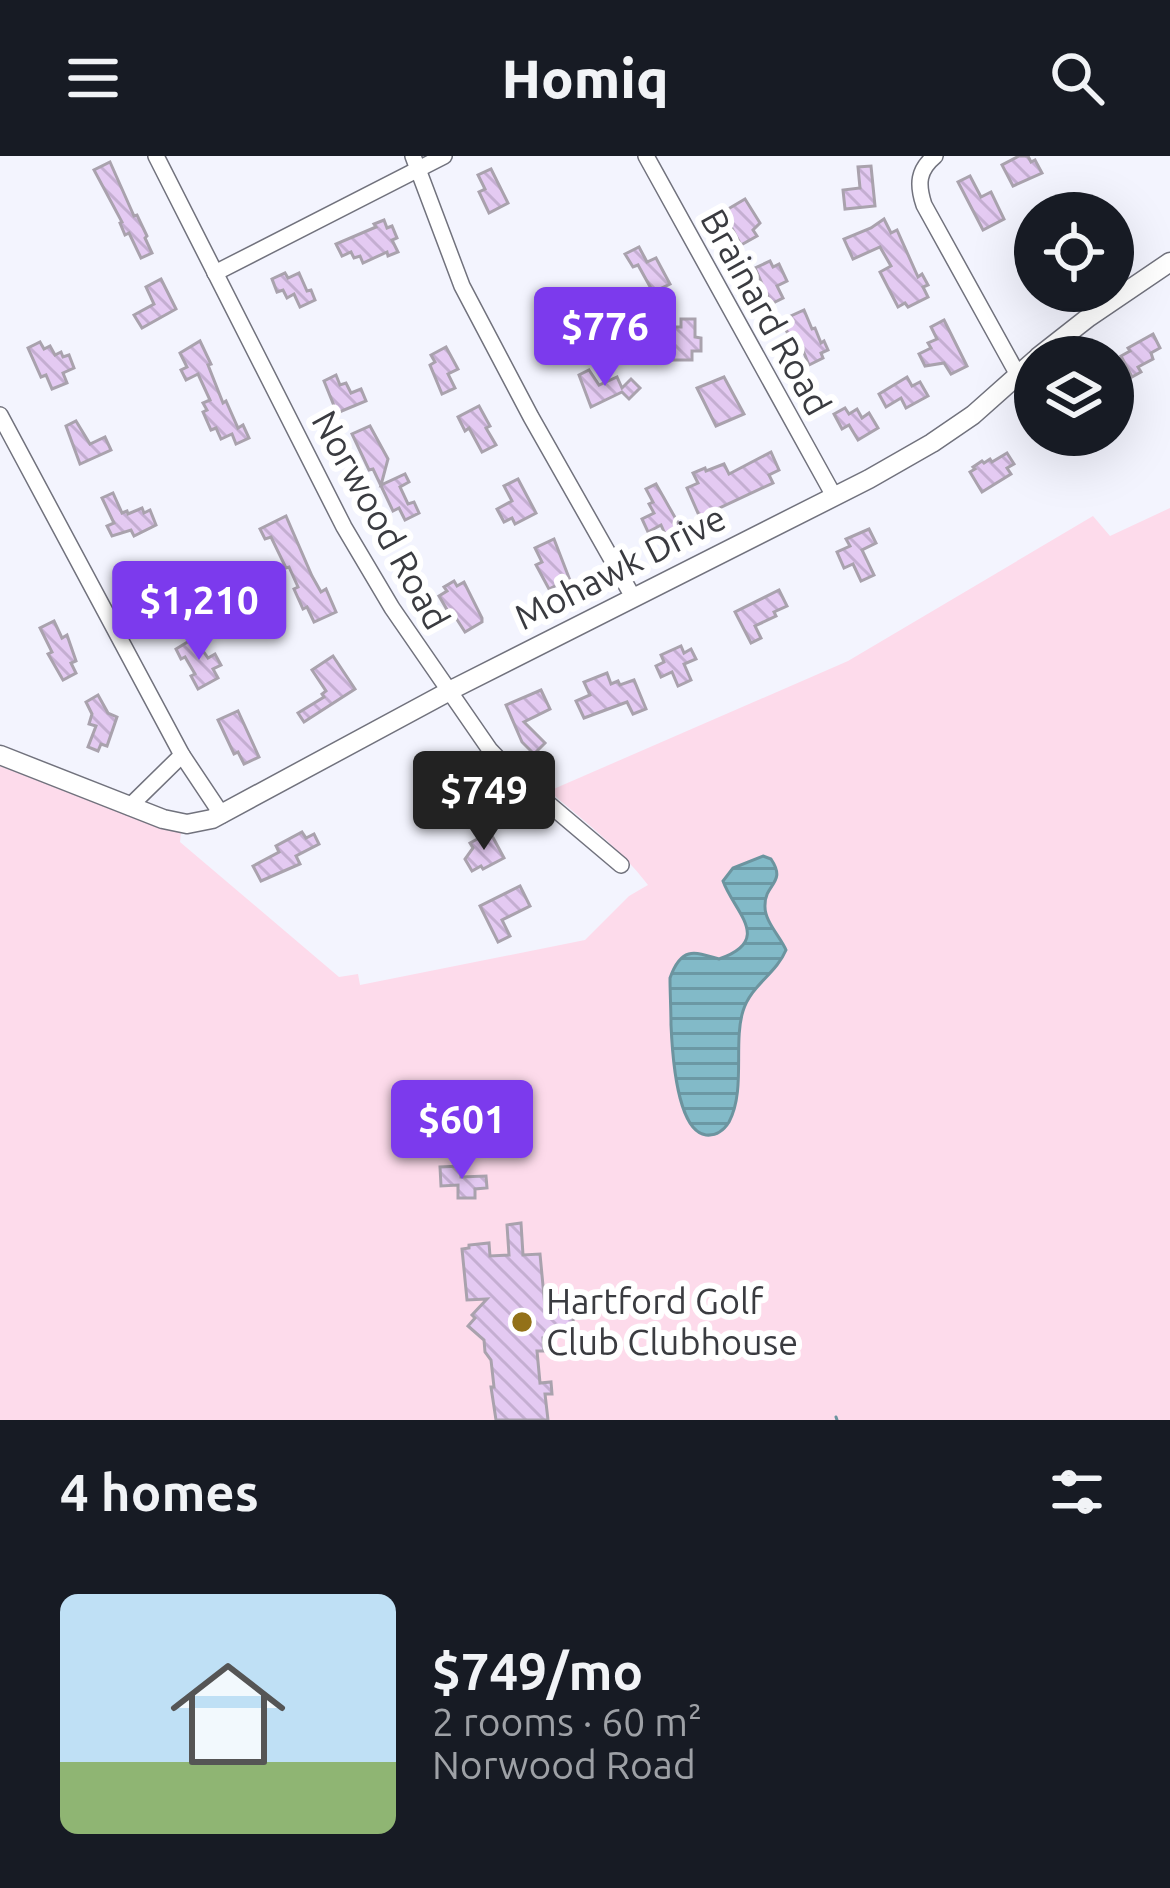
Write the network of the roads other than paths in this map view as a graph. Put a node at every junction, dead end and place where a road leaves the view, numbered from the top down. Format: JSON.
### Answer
{"nodes":[{"id":1,"x":156,"y":156,"type":"edge"},
{"id":2,"x":444,"y":156,"type":"edge"},
{"id":3,"x":646,"y":156,"type":"edge"},
{"id":4,"x":935,"y":156,"type":"edge"},
{"id":5,"x":415,"y":162,"type":"edge"},
{"id":6,"x":1170,"y":262,"type":"edge"},
{"id":7,"x":215,"y":272,"type":"junction"},
{"id":8,"x":1065,"y":336,"type":"edge"},
{"id":9,"x":1014,"y":369,"type":"edge"},
{"id":10,"x":1014,"y":379,"type":"edge"},
{"id":11,"x":0,"y":415,"type":"edge"},
{"id":12,"x":834,"y":496,"type":"junction"},
{"id":13,"x":633,"y":597,"type":"junction"},
{"id":14,"x":448,"y":692,"type":"junction"},
{"id":15,"x":0,"y":755,"type":"edge"},
{"id":16,"x":182,"y":755,"type":"junction"},
{"id":17,"x":129,"y":807,"type":"junction"},
{"id":18,"x":222,"y":815,"type":"junction"},
{"id":19,"x":621,"y":865,"type":"dead end"}],
"edges":[{"from":1,"to":7,"type":"street","name":"Norwood Road"},
{"from":2,"to":5,"type":"street"},
{"from":3,"to":12,"type":"street","name":"Brainard Road"},
{"from":4,"to":9,"type":"street"},
{"from":5,"to":7,"type":"street"},
{"from":5,"to":13,"type":"street"},
{"from":6,"to":8,"type":"street","name":"Mohawk Drive"},
{"from":7,"to":14,"type":"street","name":"Norwood Road"},
{"from":10,"to":12,"type":"street","name":"Mohawk Drive"},
{"from":11,"to":16,"type":"street"},
{"from":12,"to":13,"type":"street","name":"Mohawk Drive"},
{"from":13,"to":14,"type":"street","name":"Mohawk Drive"},
{"from":14,"to":18,"type":"street","name":"Mohawk Drive"},
{"from":14,"to":19,"type":"street","name":"Norwood Road"},
{"from":15,"to":17,"type":"street"},
{"from":16,"to":17,"type":"street"},
{"from":16,"to":18,"type":"street"},
{"from":17,"to":18,"type":"street"}]}
